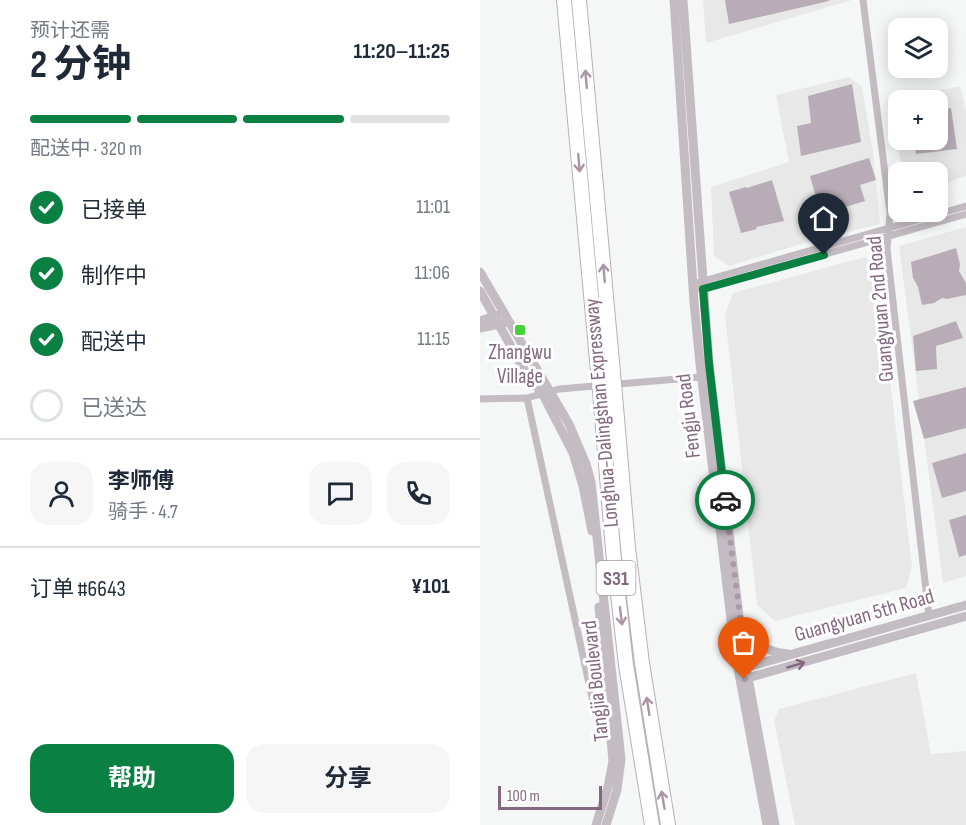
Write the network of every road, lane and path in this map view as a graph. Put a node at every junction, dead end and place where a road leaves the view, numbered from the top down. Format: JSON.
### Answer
{"nodes":[{"id":1,"x":564,"y":0,"type":"edge"},
{"id":2,"x":579,"y":0,"type":"edge"},
{"id":3,"x":674,"y":0,"type":"edge"},
{"id":4,"x":683,"y":0,"type":"edge"},
{"id":5,"x":864,"y":0,"type":"edge"},
{"id":6,"x":966,"y":206,"type":"edge"},
{"id":7,"x":966,"y":214,"type":"edge"},
{"id":8,"x":888,"y":232,"type":"junction"},
{"id":9,"x":480,"y":272,"type":"edge"},
{"id":10,"x":698,"y":285,"type":"junction"},
{"id":11,"x":480,"y":291,"type":"edge"},
{"id":12,"x":501,"y":319,"type":"junction"},
{"id":13,"x":480,"y":321,"type":"edge"},
{"id":14,"x":480,"y":328,"type":"edge"},
{"id":15,"x":702,"y":377,"type":"junction"},
{"id":16,"x":547,"y":392,"type":"junction"},
{"id":17,"x":527,"y":398,"type":"junction"},
{"id":18,"x":480,"y":399,"type":"edge"},
{"id":19,"x":966,"y":605,"type":"edge"},
{"id":20,"x":738,"y":610,"type":"junction"},
{"id":21,"x":929,"y":616,"type":"junction"},
{"id":22,"x":966,"y":616,"type":"edge"},
{"id":23,"x":797,"y":653,"type":"junction"},
{"id":24,"x":743,"y":674,"type":"junction"},
{"id":25,"x":609,"y":715,"type":"junction"},
{"id":26,"x":596,"y":825,"type":"edge"},
{"id":27,"x":606,"y":825,"type":"edge"},
{"id":28,"x":652,"y":825,"type":"edge"},
{"id":29,"x":668,"y":825,"type":"edge"},
{"id":30,"x":767,"y":825,"type":"edge"},
{"id":31,"x":775,"y":825,"type":"edge"}],
"edges":[{"from":1,"to":28,"type":"highway","name":"Longhua-Dalingshan Expressway","number":"S31","one_way":true,"bridge":true},
{"from":29,"to":2,"type":"highway","name":"Longhua-Dalingshan Expressway","number":"S31","one_way":true,"bridge":true},
{"from":3,"to":10,"type":"street","name":"Fengju Road"},
{"from":4,"to":10,"type":"street","name":"Fengju Road"},
{"from":5,"to":8,"type":"street","name":"Guangyuan 2nd Road"},
{"from":6,"to":8,"type":"street"},
{"from":7,"to":8,"type":"street"},
{"from":8,"to":10,"type":"street"},
{"from":8,"to":21,"type":"street","name":"Guangyuan 2nd Road"},
{"from":9,"to":12,"type":"street","name":"Tangjia Boulevard"},
{"from":10,"to":15,"type":"street","name":"Fengju Road"},
{"from":10,"to":20,"type":"street","name":"Fengju Road"},
{"from":11,"to":12,"type":"street","name":"Tangjia Boulevard"},
{"from":12,"to":13,"type":"street"},
{"from":12,"to":14,"type":"street"},
{"from":12,"to":16,"type":"street","name":"Tangjia Boulevard"},
{"from":15,"to":16,"type":"street"},
{"from":15,"to":24,"type":"street","name":"Fengju Road"},
{"from":16,"to":17,"type":"street"},
{"from":16,"to":25,"type":"street","name":"Tangjia Boulevard"},
{"from":16,"to":27,"type":"street","name":"Tangjia Boulevard"},
{"from":17,"to":18,"type":"street"},
{"from":17,"to":25,"type":"street"},
{"from":19,"to":21,"type":"street","name":"Guangyuan 5th Road"},
{"from":20,"to":23,"type":"street"},
{"from":20,"to":24,"type":"street","name":"Fengju Road"},
{"from":21,"to":23,"type":"street","name":"Guangyuan 5th Road"},
{"from":24,"to":22,"type":"street","name":"Guangyuan 5th Road","one_way":true},
{"from":23,"to":24,"type":"street","name":"Guangyuan 5th Road"},
{"from":24,"to":30,"type":"street","name":"Fengju Road"},
{"from":24,"to":31,"type":"street","name":"Fengju Road"},
{"from":25,"to":26,"type":"street","name":"Tangjia Boulevard"}]}
